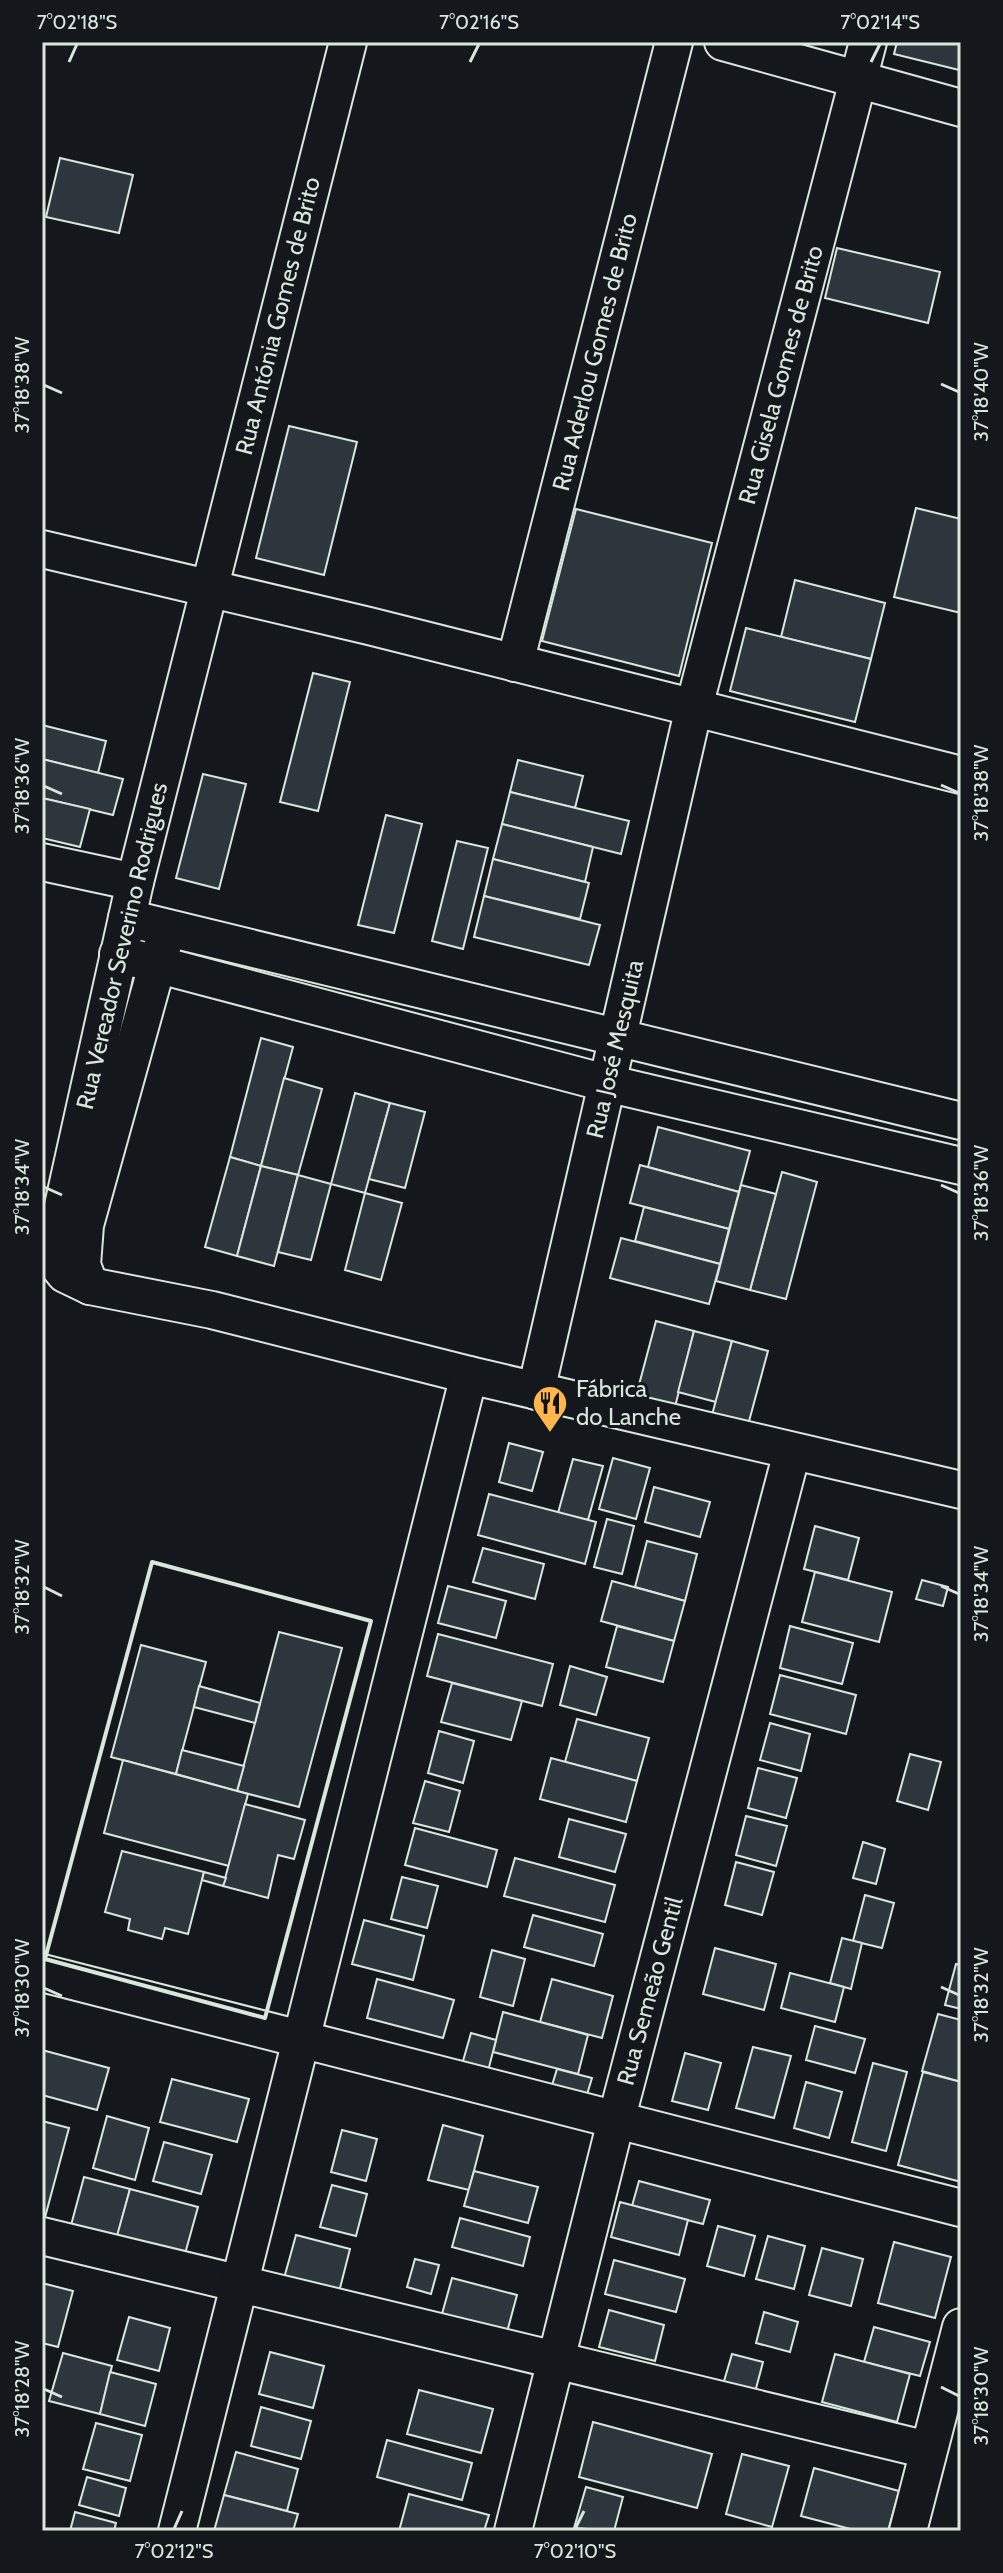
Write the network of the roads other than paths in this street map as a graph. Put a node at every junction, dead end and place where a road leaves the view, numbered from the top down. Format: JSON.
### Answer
{"nodes":[{"id":1,"x":348,"y":42,"type":"edge"},
{"id":2,"x":674,"y":42,"type":"edge"},
{"id":3,"x":723,"y":42,"type":"edge"},
{"id":4,"x":868,"y":42,"type":"edge"},
{"id":5,"x":858,"y":82,"type":"junction"},
{"id":6,"x":961,"y":108,"type":"edge"},
{"id":7,"x":42,"y":549,"type":"edge"},
{"id":8,"x":208,"y":589,"type":"junction"},
{"id":9,"x":515,"y":663,"type":"junction"},
{"id":10,"x":694,"y":707,"type":"junction"},
{"id":11,"x":961,"y":775,"type":"edge"},
{"id":12,"x":42,"y":862,"type":"edge"},
{"id":13,"x":135,"y":882,"type":"junction"},
{"id":14,"x":127,"y":918,"type":"junction"},
{"id":15,"x":167,"y":927,"type":"junction"},
{"id":16,"x":118,"y":954,"type":"junction"},
{"id":17,"x":158,"y":965,"type":"junction"},
{"id":18,"x":619,"y":1035,"type":"junction"},
{"id":19,"x":606,"y":1083,"type":"junction"},
{"id":20,"x":961,"y":1121,"type":"edge"},
{"id":21,"x":961,"y":1166,"type":"edge"},
{"id":22,"x":90,"y":1286,"type":"junction"},
{"id":23,"x":469,"y":1375,"type":"junction"},
{"id":24,"x":536,"y":1391,"type":"junction"},
{"id":25,"x":792,"y":1452,"type":"junction"},
{"id":26,"x":961,"y":1490,"type":"edge"},
{"id":27,"x":42,"y":1973,"type":"edge"},
{"id":28,"x":299,"y":2037,"type":"junction"},
{"id":29,"x":617,"y":2117,"type":"junction"},
{"id":30,"x":961,"y":2208,"type":"edge"},
{"id":31,"x":42,"y":2236,"type":"edge"},
{"id":32,"x":240,"y":2284,"type":"junction"},
{"id":33,"x":961,"y":2327,"type":"edge"},
{"id":34,"x":554,"y":2360,"type":"junction"},
{"id":35,"x":928,"y":2450,"type":"junction"},
{"id":36,"x":177,"y":2531,"type":"edge"},
{"id":37,"x":513,"y":2531,"type":"edge"},
{"id":38,"x":908,"y":2531,"type":"edge"}],
"edges":[{"from":1,"to":8,"type":"street","name":"Rua Antónia Gomes de Brito"},
{"from":2,"to":9,"type":"street","name":"Rua Aderlou Gomes de Brito"},
{"from":3,"to":5,"type":"street"},
{"from":4,"to":5,"type":"street","name":"Rua Gisela Gomes de Brito"},
{"from":5,"to":6,"type":"street"},
{"from":5,"to":10,"type":"street","name":"Rua Gisela Gomes de Brito"},
{"from":7,"to":8,"type":"street"},
{"from":8,"to":9,"type":"street"},
{"from":8,"to":13,"type":"street","name":"Rua Vereador Severino Rodrigues"},
{"from":9,"to":10,"type":"street"},
{"from":10,"to":11,"type":"street"},
{"from":10,"to":18,"type":"street","name":"Rua José Mesquita"},
{"from":12,"to":13,"type":"street"},
{"from":13,"to":14,"type":"street","name":"Rua Vereador Severino Rodrigues"},
{"from":14,"to":15,"type":"street"},
{"from":14,"to":16,"type":"street","name":"Rua Vereador Severino Rodrigues"},
{"from":15,"to":17,"type":"street","name":"Rua Vereador Severino Rodrigues"},
{"from":15,"to":18,"type":"street"},
{"from":16,"to":17,"type":"street"},
{"from":16,"to":22,"type":"street","name":"Rua Vereador Severino Rodrigues"},
{"from":17,"to":19,"type":"street"},
{"from":17,"to":22,"type":"street","name":"Rua Vereador Severino Rodrigues"},
{"from":18,"to":19,"type":"street","name":"Rua José Mesquita"},
{"from":18,"to":20,"type":"street"},
{"from":19,"to":21,"type":"street"},
{"from":19,"to":24,"type":"street","name":"Rua José Mesquita"},
{"from":22,"to":23,"type":"street","name":"Rua Vereador Severino Rodrigues"},
{"from":23,"to":24,"type":"street","name":"Rua Vereador Severino Rodrigues"},
{"from":23,"to":28,"type":"street"},
{"from":24,"to":25,"type":"street","name":"Rua Vereador Severino Rodrigues"},
{"from":25,"to":26,"type":"street","name":"Rua Vereador Severino Rodrigues"},
{"from":25,"to":29,"type":"street","name":"Rua Semeão Gentil"},
{"from":27,"to":28,"type":"street"},
{"from":28,"to":29,"type":"street"},
{"from":28,"to":32,"type":"street"},
{"from":29,"to":30,"type":"street"},
{"from":29,"to":34,"type":"street","name":"Rua Semeão Gentil"},
{"from":31,"to":32,"type":"street"},
{"from":32,"to":34,"type":"street"},
{"from":32,"to":36,"type":"street"},
{"from":33,"to":35,"type":"street"},
{"from":34,"to":35,"type":"street"},
{"from":34,"to":37,"type":"street","name":"Rua Semeão Gentil"},
{"from":35,"to":38,"type":"street"}]}
